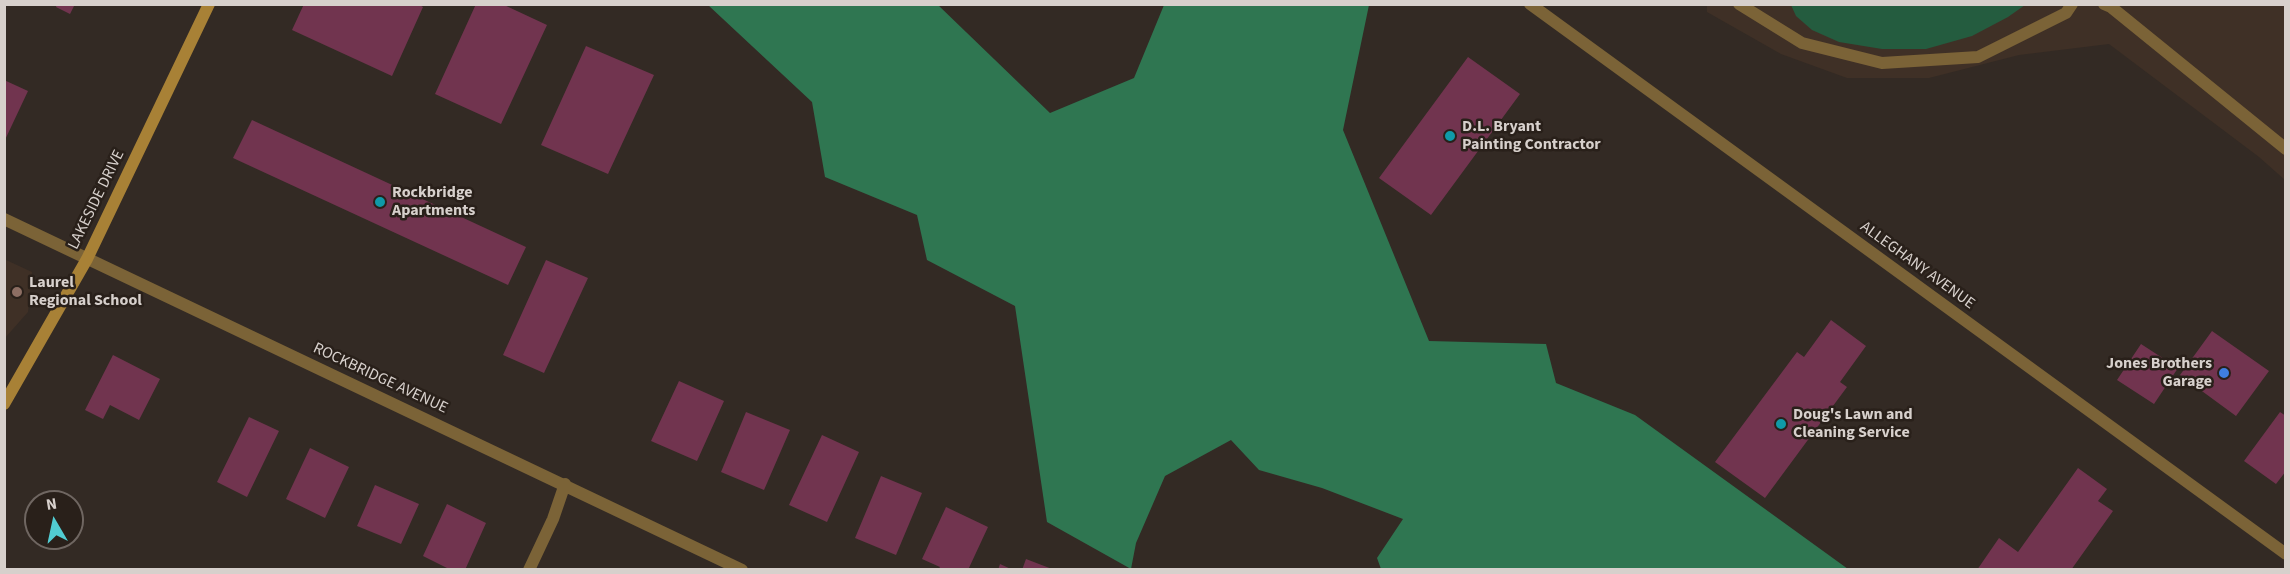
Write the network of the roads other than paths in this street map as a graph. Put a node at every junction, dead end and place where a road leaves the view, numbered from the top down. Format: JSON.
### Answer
{"nodes":[{"id":1,"x":209,"y":4,"type":"edge"},
{"id":2,"x":1530,"y":4,"type":"edge"},
{"id":3,"x":1738,"y":4,"type":"edge"},
{"id":4,"x":2072,"y":4,"type":"edge"},
{"id":5,"x":2104,"y":4,"type":"edge"},
{"id":6,"x":2286,"y":150,"type":"edge"},
{"id":7,"x":4,"y":219,"type":"edge"},
{"id":8,"x":87,"y":259,"type":"junction"},
{"id":9,"x":4,"y":405,"type":"edge"},
{"id":10,"x":565,"y":484,"type":"junction"},
{"id":11,"x":2286,"y":554,"type":"edge"},
{"id":12,"x":529,"y":570,"type":"edge"},
{"id":13,"x":742,"y":570,"type":"edge"}],
"edges":[{"from":1,"to":8,"type":"main road","name":"LAKESIDE DRIVE"},
{"from":2,"to":11,"type":"street","name":"ALLEGHANY AVENUE"},
{"from":3,"to":4,"type":"street"},
{"from":5,"to":6,"type":"street"},
{"from":7,"to":8,"type":"street","name":"ROCKBRIDGE AVENUE"},
{"from":8,"to":9,"type":"main road","name":"LAKESIDE DRIVE"},
{"from":8,"to":10,"type":"street","name":"ROCKBRIDGE AVENUE"},
{"from":10,"to":12,"type":"street"},
{"from":10,"to":13,"type":"street","name":"ROCKBRIDGE AVENUE"}]}
